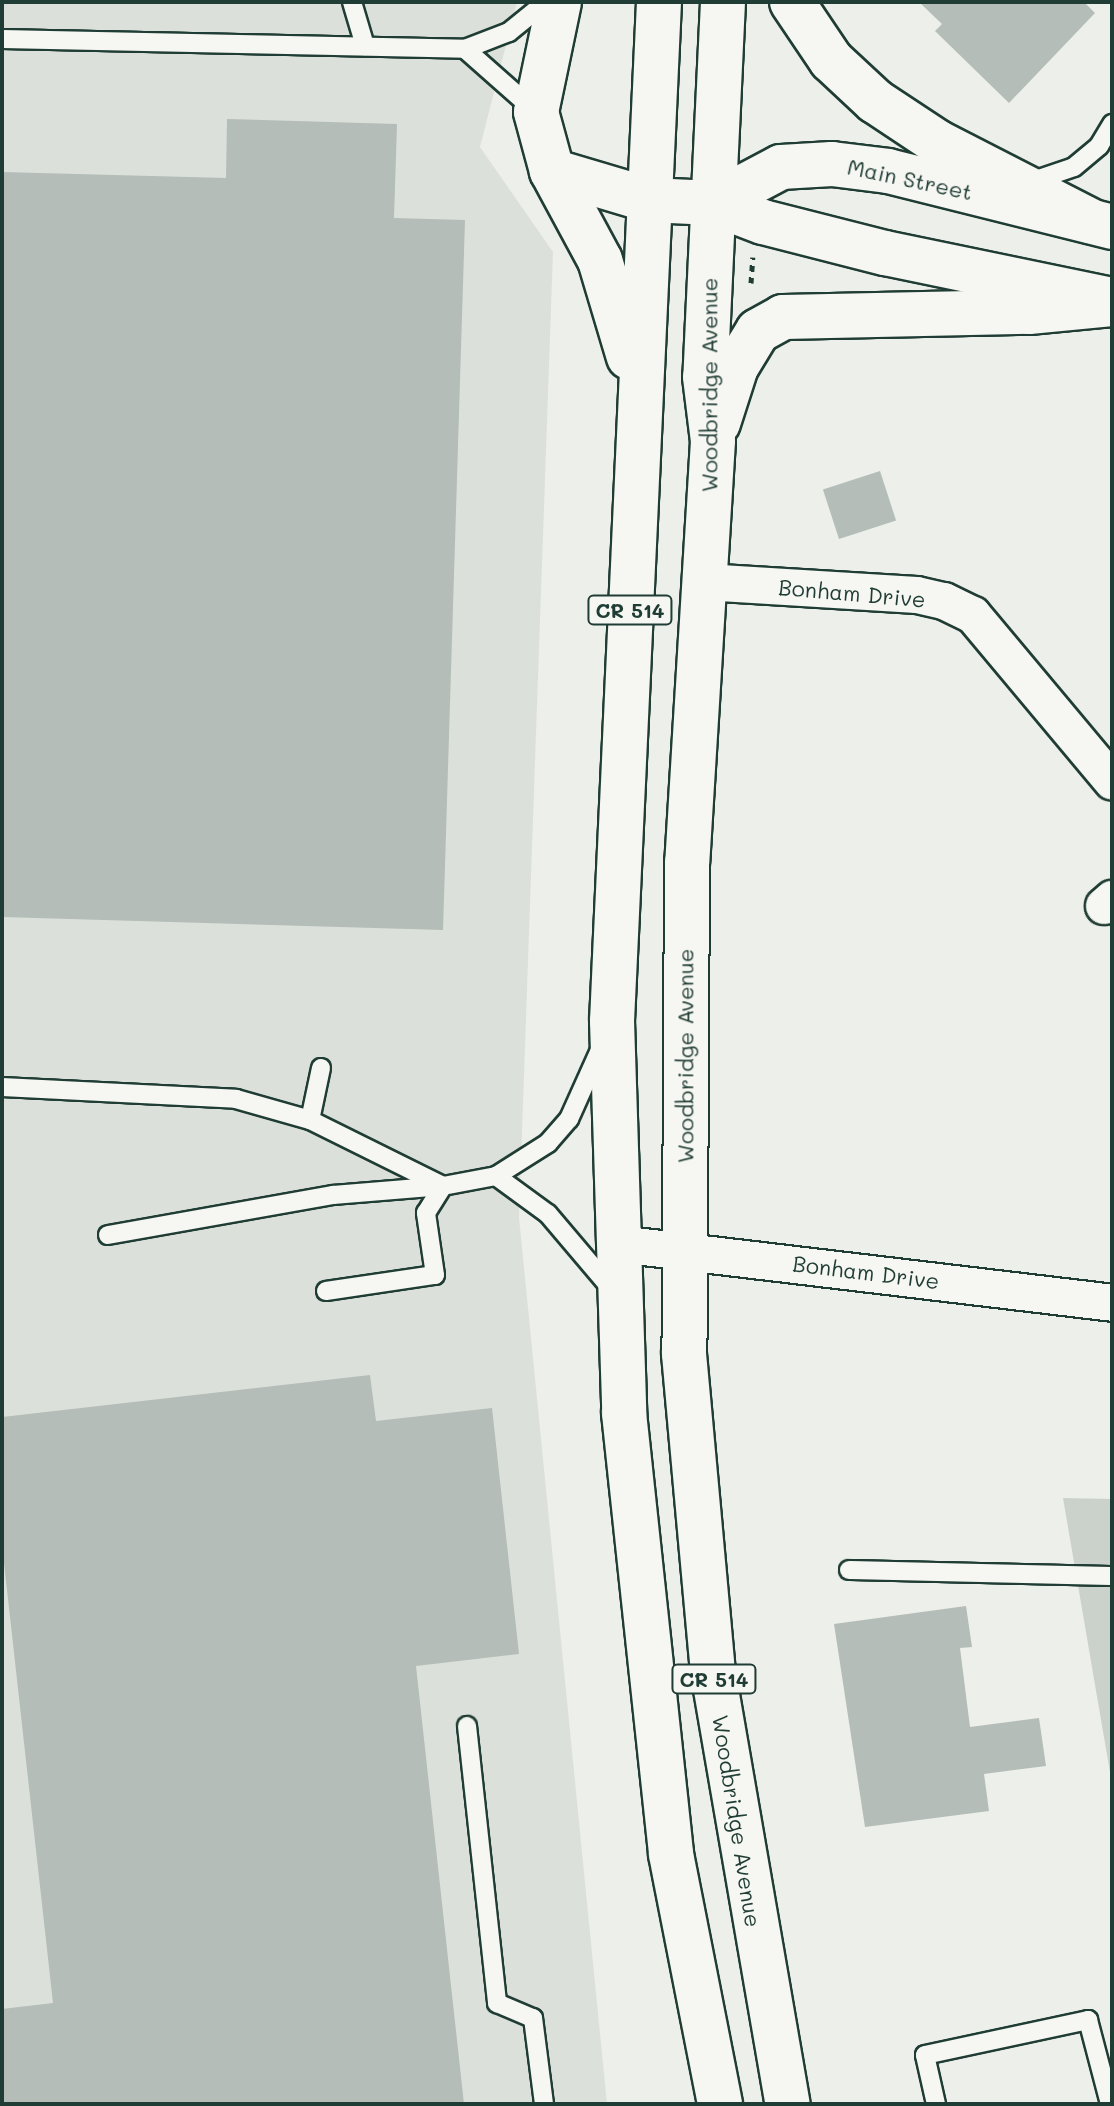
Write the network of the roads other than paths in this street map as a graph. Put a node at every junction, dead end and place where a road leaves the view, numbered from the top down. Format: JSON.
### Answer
{"nodes":[{"id":1,"x":352,"y":2,"type":"edge"},
{"id":2,"x":546,"y":2,"type":"edge"},
{"id":3,"x":559,"y":2,"type":"edge"},
{"id":4,"x":659,"y":2,"type":"edge"},
{"id":5,"x":723,"y":2,"type":"edge"},
{"id":6,"x":792,"y":2,"type":"edge"},
{"id":7,"x":2,"y":39,"type":"edge"},
{"id":8,"x":365,"y":46,"type":"junction"},
{"id":9,"x":465,"y":49,"type":"junction"},
{"id":10,"x":536,"y":112,"type":"junction"},
{"id":11,"x":1112,"y":124,"type":"edge"},
{"id":12,"x":552,"y":171,"type":"junction"},
{"id":13,"x":1015,"y":183,"type":"junction"},
{"id":14,"x":649,"y":200,"type":"junction"},
{"id":15,"x":713,"y":203,"type":"junction"},
{"id":16,"x":1102,"y":224,"type":"edge"},
{"id":17,"x":1112,"y":302,"type":"edge"},
{"id":18,"x":639,"y":399,"type":"junction"},
{"id":19,"x":713,"y":441,"type":"junction"},
{"id":20,"x":704,"y":582,"type":"junction"},
{"id":21,"x":1112,"y":781,"type":"edge"},
{"id":22,"x":612,"y":1021,"type":"junction"},
{"id":23,"x":321,"y":1068,"type":"dead end"},
{"id":24,"x":2,"y":1087,"type":"edge"},
{"id":25,"x":310,"y":1120,"type":"junction"},
{"id":26,"x":496,"y":1176,"type":"junction"},
{"id":27,"x":443,"y":1186,"type":"junction"},
{"id":28,"x":108,"y":1235,"type":"dead end"},
{"id":29,"x":619,"y":1244,"type":"junction"},
{"id":30,"x":686,"y":1248,"type":"junction"},
{"id":31,"x":326,"y":1291,"type":"dead end"},
{"id":32,"x":620,"y":1301,"type":"junction"},
{"id":33,"x":1112,"y":1303,"type":"edge"},
{"id":34,"x":849,"y":1570,"type":"dead end"},
{"id":35,"x":1112,"y":1576,"type":"edge"},
{"id":36,"x":467,"y":1726,"type":"dead end"},
{"id":37,"x":544,"y":2104,"type":"edge"},
{"id":38,"x":720,"y":2104,"type":"edge"},
{"id":39,"x":788,"y":2104,"type":"edge"},
{"id":40,"x":936,"y":2104,"type":"edge"},
{"id":41,"x":1110,"y":2104,"type":"edge"}],
"edges":[{"from":1,"to":8,"type":"lane"},
{"from":2,"to":9,"type":"lane"},
{"from":3,"to":10,"type":"main road"},
{"from":4,"to":14,"type":"main road","number":"CR 514"},
{"from":5,"to":15,"type":"main road","name":"Woodbridge Avenue","number":"CR 514"},
{"from":6,"to":13,"type":"main road"},
{"from":7,"to":8,"type":"lane"},
{"from":8,"to":9,"type":"lane"},
{"from":9,"to":10,"type":"lane"},
{"from":10,"to":12,"type":"main road"},
{"from":11,"to":13,"type":"lane"},
{"from":12,"to":14,"type":"main road"},
{"from":12,"to":18,"type":"main road"},
{"from":13,"to":16,"type":"main road"},
{"from":14,"to":15,"type":"main road"},
{"from":14,"to":18,"type":"main road","number":"CR 514"},
{"from":15,"to":16,"type":"main road","name":"Main Street"},
{"from":15,"to":17,"type":"main road"},
{"from":15,"to":19,"type":"main road","name":"Woodbridge Avenue","number":"CR 514"},
{"from":17,"to":19,"type":"main road"},
{"from":18,"to":22,"type":"main road","number":"CR 514"},
{"from":19,"to":20,"type":"main road","name":"Woodbridge Avenue","number":"CR 514"},
{"from":20,"to":21,"type":"street","name":"Bonham Drive"},
{"from":20,"to":30,"type":"main road","name":"Woodbridge Avenue","number":"CR 514"},
{"from":22,"to":26,"type":"lane"},
{"from":22,"to":29,"type":"main road","number":"CR 514"},
{"from":23,"to":25,"type":"lane"},
{"from":24,"to":25,"type":"lane"},
{"from":25,"to":27,"type":"lane"},
{"from":26,"to":27,"type":"lane"},
{"from":26,"to":32,"type":"lane"},
{"from":27,"to":28,"type":"lane"},
{"from":27,"to":31,"type":"lane"},
{"from":29,"to":30,"type":"street","name":"Bonham Drive"},
{"from":29,"to":32,"type":"main road","number":"CR 514"},
{"from":30,"to":33,"type":"street","name":"Bonham Drive"},
{"from":30,"to":39,"type":"main road","name":"Woodbridge Avenue","number":"CR 514"},
{"from":32,"to":38,"type":"main road","number":"CR 514"},
{"from":34,"to":35,"type":"lane"},
{"from":36,"to":37,"type":"lane"},
{"from":40,"to":41,"type":"lane"}]}
